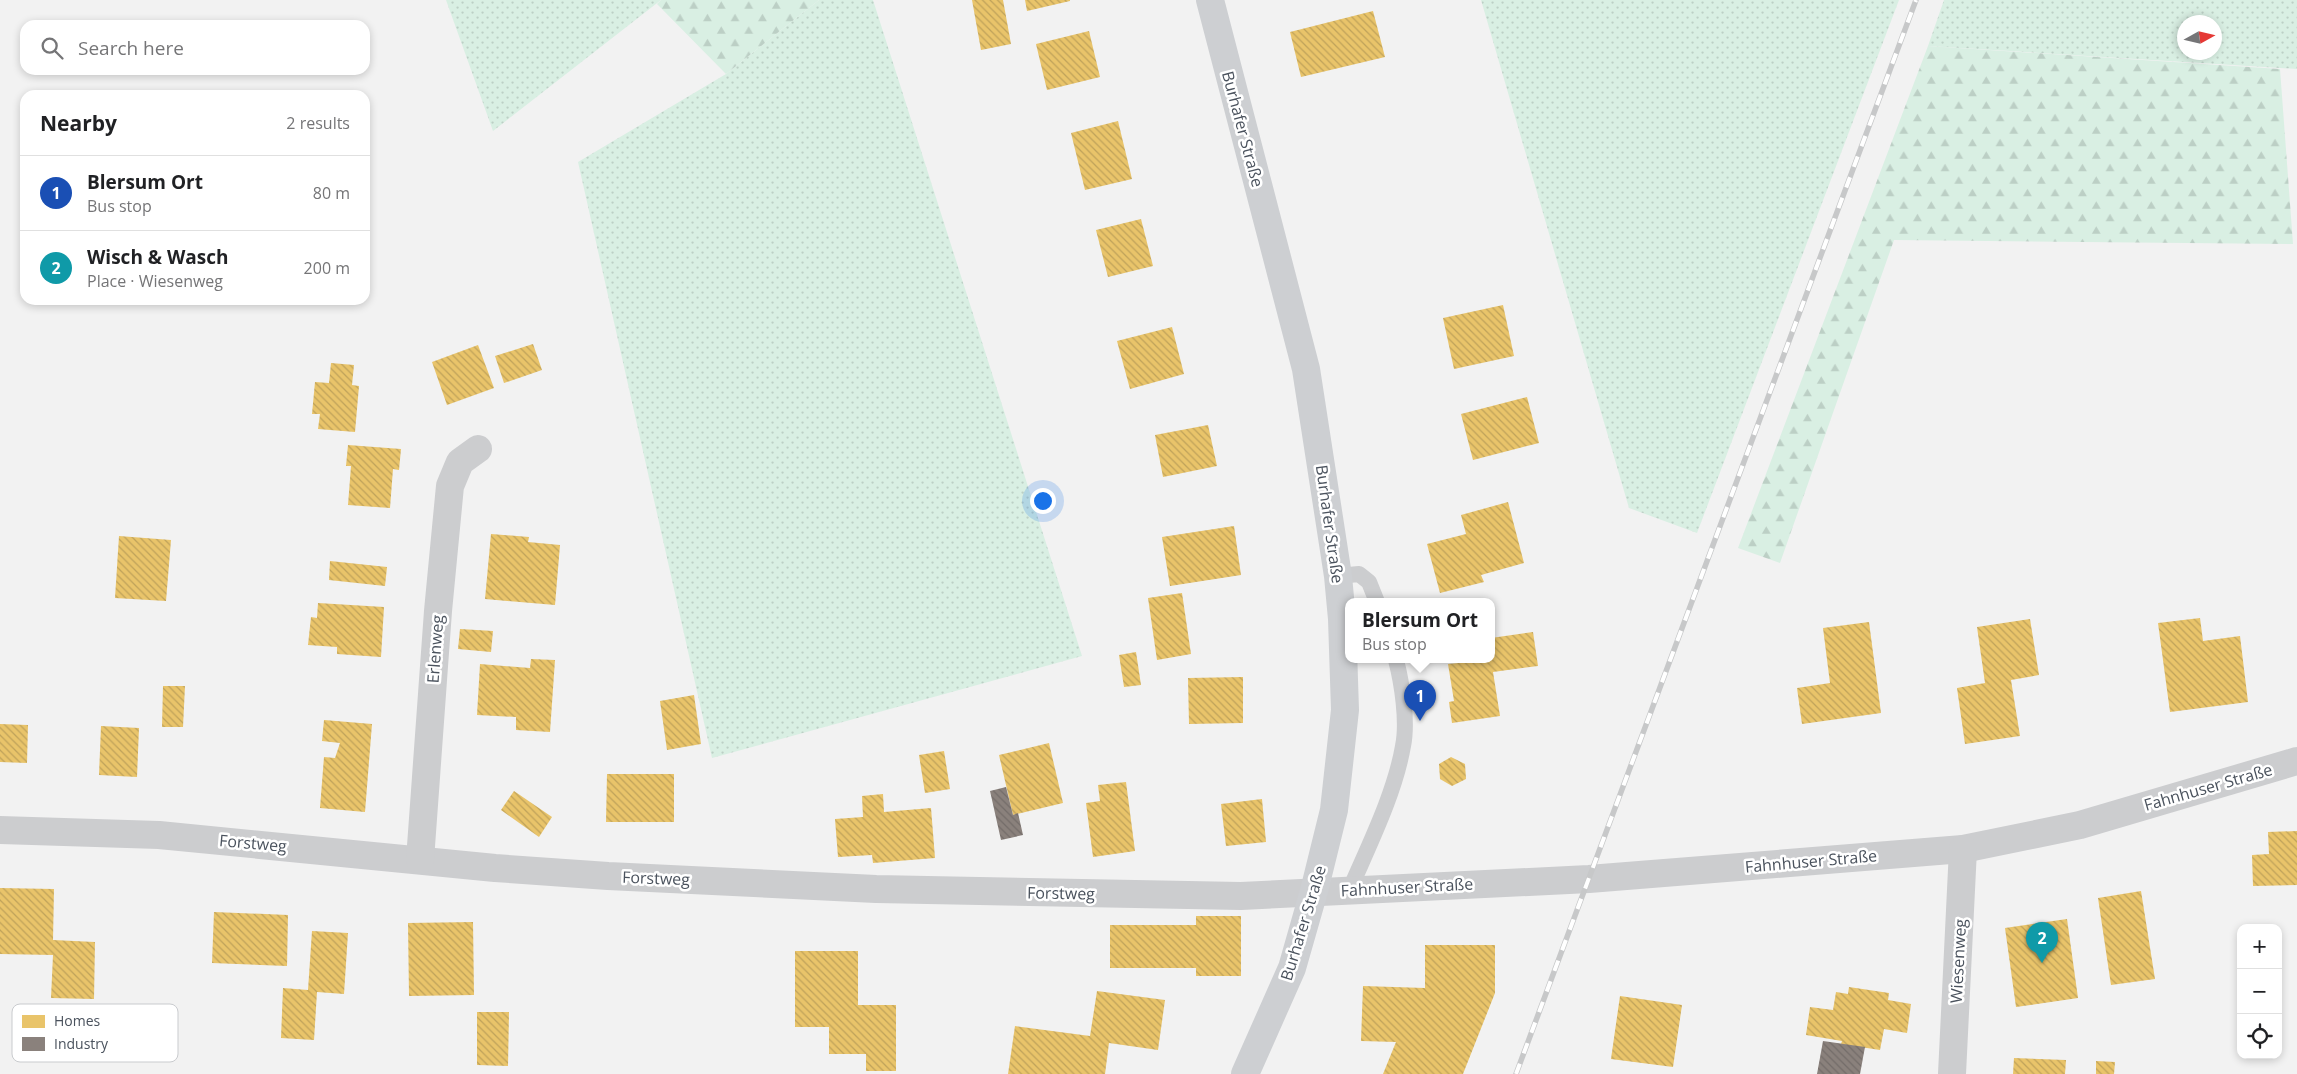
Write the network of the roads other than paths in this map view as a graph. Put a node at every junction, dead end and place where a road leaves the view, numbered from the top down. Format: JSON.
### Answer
{"nodes":[{"id":1,"x":1210,"y":0,"type":"edge"},
{"id":2,"x":478,"y":449,"type":"dead end"},
{"id":3,"x":1338,"y":576,"type":"junction"},
{"id":4,"x":1375,"y":598,"type":"edge"},
{"id":5,"x":1397,"y":663,"type":"edge"},
{"id":6,"x":2297,"y":761,"type":"edge"},
{"id":7,"x":0,"y":830,"type":"edge"},
{"id":8,"x":1963,"y":849,"type":"junction"},
{"id":9,"x":420,"y":860,"type":"junction"},
{"id":10,"x":1350,"y":889,"type":"junction"},
{"id":11,"x":1314,"y":891,"type":"junction"},
{"id":12,"x":1245,"y":1074,"type":"edge"},
{"id":13,"x":1952,"y":1074,"type":"edge"}],
"edges":[{"from":1,"to":3,"type":"main road","name":"Burhafer Straße"},
{"from":2,"to":9,"type":"street","name":"Erlenweg"},
{"from":3,"to":4,"type":"lane"},
{"from":3,"to":11,"type":"main road","name":"Burhafer Straße"},
{"from":5,"to":10,"type":"lane"},
{"from":6,"to":8,"type":"street","name":"Fahnhuser Straße"},
{"from":7,"to":9,"type":"street","name":"Forstweg"},
{"from":8,"to":10,"type":"street","name":"Fahnhuser Straße"},
{"from":8,"to":13,"type":"street","name":"Wiesenweg"},
{"from":9,"to":11,"type":"street","name":"Forstweg"},
{"from":10,"to":11,"type":"street","name":"Fahnhuser Straße"},
{"from":11,"to":12,"type":"main road","name":"Burhafer Straße"}]}
